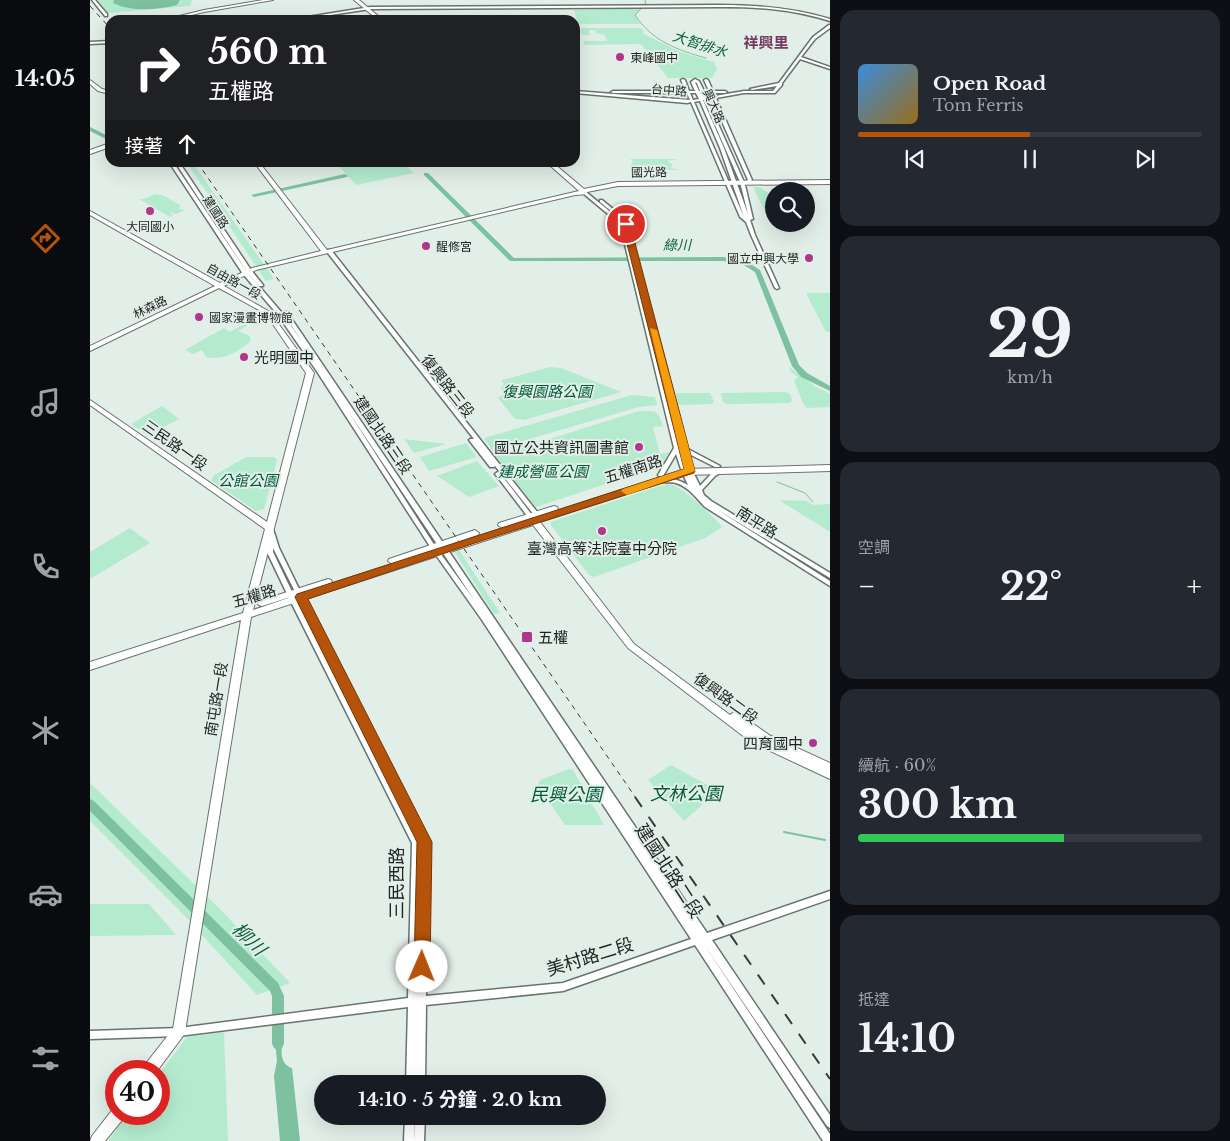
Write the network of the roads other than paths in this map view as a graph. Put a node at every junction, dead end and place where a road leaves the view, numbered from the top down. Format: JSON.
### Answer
{"nodes":[{"id":1,"x":92,"y":0,"type":"edge"},
{"id":2,"x":271,"y":0,"type":"edge"},
{"id":3,"x":352,"y":0,"type":"edge"},
{"id":4,"x":356,"y":0,"type":"edge"},
{"id":5,"x":364,"y":8,"type":"junction"},
{"id":6,"x":184,"y":15,"type":"edge"},
{"id":7,"x":321,"y":15,"type":"edge"},
{"id":8,"x":371,"y":15,"type":"edge"},
{"id":9,"x":373,"y":15,"type":"edge"},
{"id":10,"x":104,"y":16,"type":"dead end"},
{"id":11,"x":830,"y":21,"type":"edge"},
{"id":12,"x":830,"y":26,"type":"edge"},
{"id":13,"x":105,"y":42,"type":"edge"},
{"id":14,"x":90,"y":43,"type":"edge"},
{"id":15,"x":799,"y":60,"type":"junction"},
{"id":16,"x":830,"y":68,"type":"edge"},
{"id":17,"x":684,"y":80,"type":"dead end"},
{"id":18,"x":706,"y":80,"type":"dead end"},
{"id":19,"x":781,"y":84,"type":"junction"},
{"id":20,"x":91,"y":85,"type":"edge"},
{"id":21,"x":743,"y":91,"type":"junction"},
{"id":22,"x":105,"y":92,"type":"edge"},
{"id":23,"x":580,"y":92,"type":"edge"},
{"id":24,"x":689,"y":92,"type":"junction"},
{"id":25,"x":700,"y":92,"type":"junction"},
{"id":26,"x":712,"y":92,"type":"junction"},
{"id":27,"x":774,"y":92,"type":"junction"},
{"id":28,"x":592,"y":93,"type":"junction"},
{"id":29,"x":714,"y":98,"type":"junction"},
{"id":30,"x":704,"y":100,"type":"junction"},
{"id":31,"x":693,"y":102,"type":"junction"},
{"id":32,"x":105,"y":147,"type":"edge"},
{"id":33,"x":90,"y":152,"type":"edge"},
{"id":34,"x":174,"y":167,"type":"edge"},
{"id":35,"x":180,"y":167,"type":"edge"},
{"id":36,"x":262,"y":167,"type":"edge"},
{"id":37,"x":554,"y":167,"type":"edge"},
{"id":38,"x":560,"y":167,"type":"edge"},
{"id":39,"x":741,"y":183,"type":"junction"},
{"id":40,"x":830,"y":183,"type":"edge"},
{"id":41,"x":728,"y":184,"type":"junction"},
{"id":42,"x":278,"y":189,"type":"joint"},
{"id":43,"x":586,"y":192,"type":"junction"},
{"id":44,"x":90,"y":213,"type":"edge"},
{"id":45,"x":748,"y":221,"type":"junction"},
{"id":46,"x":327,"y":252,"type":"junction"},
{"id":47,"x":633,"y":260,"type":"junction"},
{"id":48,"x":247,"y":272,"type":"junction"},
{"id":49,"x":220,"y":286,"type":"junction"},
{"id":50,"x":777,"y":288,"type":"dead end"},
{"id":51,"x":90,"y":349,"type":"edge"},
{"id":52,"x":90,"y":402,"type":"edge"},
{"id":53,"x":677,"y":448,"type":"junction"},
{"id":54,"x":684,"y":448,"type":"junction"},
{"id":55,"x":830,"y":464,"type":"edge"},
{"id":56,"x":720,"y":468,"type":"junction"},
{"id":57,"x":830,"y":468,"type":"edge"},
{"id":58,"x":687,"y":470,"type":"junction"},
{"id":59,"x":661,"y":475,"type":"junction"},
{"id":60,"x":655,"y":482,"type":"junction"},
{"id":61,"x":696,"y":490,"type":"junction"},
{"id":62,"x":535,"y":518,"type":"junction"},
{"id":63,"x":270,"y":528,"type":"junction"},
{"id":64,"x":438,"y":549,"type":"junction"},
{"id":65,"x":830,"y":576,"type":"edge"},
{"id":66,"x":830,"y":584,"type":"edge"},
{"id":67,"x":295,"y":596,"type":"junction"},
{"id":68,"x":248,"y":611,"type":"junction"},
{"id":69,"x":486,"y":617,"type":"junction"},
{"id":70,"x":618,"y":624,"type":"junction"},
{"id":71,"x":90,"y":660,"type":"edge"},
{"id":72,"x":90,"y":666,"type":"edge"},
{"id":73,"x":830,"y":768,"type":"edge"},
{"id":74,"x":830,"y":775,"type":"edge"},
{"id":75,"x":202,"y":877,"type":"joint"},
{"id":76,"x":200,"y":894,"type":"joint"},
{"id":77,"x":830,"y":895,"type":"edge"},
{"id":78,"x":194,"y":927,"type":"joint"},
{"id":79,"x":705,"y":938,"type":"junction"},
{"id":80,"x":696,"y":941,"type":"junction"},
{"id":81,"x":417,"y":1002,"type":"junction"},
{"id":82,"x":179,"y":1032,"type":"junction"},
{"id":83,"x":90,"y":1035,"type":"edge"},
{"id":84,"x":157,"y":1060,"type":"edge"},
{"id":85,"x":411,"y":1075,"type":"edge"},
{"id":86,"x":420,"y":1075,"type":"edge"},
{"id":87,"x":830,"y":1123,"type":"edge"},
{"id":88,"x":109,"y":1125,"type":"edge"},
{"id":89,"x":410,"y":1125,"type":"edge"},
{"id":90,"x":420,"y":1125,"type":"edge"},
{"id":91,"x":97,"y":1141,"type":"edge"},
{"id":92,"x":409,"y":1141,"type":"edge"},
{"id":93,"x":420,"y":1141,"type":"edge"},
{"id":94,"x":828,"y":1141,"type":"edge"}],
"edges":[{"from":1,"to":10,"type":"street"},
{"from":2,"to":6,"type":"main road"},
{"from":3,"to":5,"type":"main road"},
{"from":4,"to":5,"type":"main road"},
{"from":5,"to":7,"type":"street"},
{"from":5,"to":8,"type":"main road"},
{"from":5,"to":9,"type":"main road"},
{"from":5,"to":11,"type":"street"},
{"from":12,"to":15,"type":"street"},
{"from":13,"to":14,"type":"street"},
{"from":15,"to":16,"type":"street"},
{"from":15,"to":19,"type":"street"},
{"from":17,"to":24,"type":"street","name":"興大路"},
{"from":18,"to":26,"type":"street","name":"興大路"},
{"from":19,"to":21,"type":"street","name":"台中路"},
{"from":19,"to":27,"type":"street"},
{"from":20,"to":22,"type":"main road"},
{"from":21,"to":26,"type":"street","name":"台中路"},
{"from":21,"to":27,"type":"street","name":"台中路"},
{"from":23,"to":28,"type":"street","name":"台中路"},
{"from":24,"to":25,"type":"street","name":"台中路"},
{"from":24,"to":28,"type":"street","name":"台中路"},
{"from":24,"to":31,"type":"street","name":"興大路"},
{"from":25,"to":26,"type":"street","name":"台中路"},
{"from":25,"to":30,"type":"street","name":"興大路"},
{"from":26,"to":29,"type":"street","name":"興大路"},
{"from":27,"to":29,"type":"street","name":"台中路"},
{"from":28,"to":31,"type":"street","name":"台中路"},
{"from":29,"to":30,"type":"street","name":"台中路"},
{"from":29,"to":39,"type":"street","name":"興大路"},
{"from":30,"to":31,"type":"street","name":"台中路"},
{"from":30,"to":39,"type":"street","name":"興大路"},
{"from":31,"to":41,"type":"street","name":"興大路"},
{"from":32,"to":33,"type":"main road"},
{"from":34,"to":48,"type":"street","name":"建國路"},
{"from":35,"to":48,"type":"street","name":"建國路"},
{"from":36,"to":42,"type":"main road","name":"復興路三段"},
{"from":37,"to":43,"type":"main road"},
{"from":38,"to":43,"type":"main road"},
{"from":39,"to":40,"type":"main road","name":"國光路"},
{"from":39,"to":41,"type":"main road","name":"國光路"},
{"from":39,"to":45,"type":"street","name":"興大路"},
{"from":41,"to":43,"type":"main road","name":"國光路"},
{"from":41,"to":45,"type":"street","name":"興大路"},
{"from":42,"to":46,"type":"main road","name":"復興路三段"},
{"from":43,"to":46,"type":"main road","name":"國光路"},
{"from":43,"to":47,"type":"street"},
{"from":44,"to":49,"type":"main road","name":"自由路一段"},
{"from":45,"to":50,"type":"street","name":"興大路"},
{"from":46,"to":48,"type":"main road","name":"國光路"},
{"from":46,"to":62,"type":"street","name":"復興路三段"},
{"from":47,"to":53,"type":"street"},
{"from":47,"to":54,"type":"street"},
{"from":48,"to":49,"type":"main road","name":"國光路"},
{"from":48,"to":64,"type":"street","name":"建國北路三段"},
{"from":49,"to":51,"type":"main road","name":"林森路"},
{"from":49,"to":63,"type":"main road","name":"自由路一段"},
{"from":52,"to":63,"type":"main road","name":"三民路一段"},
{"from":53,"to":58,"type":"street"},
{"from":53,"to":59,"type":"street"},
{"from":54,"to":56,"type":"street"},
{"from":54,"to":58,"type":"street"},
{"from":55,"to":56,"type":"main road","name":"五權南路"},
{"from":56,"to":57,"type":"main road","name":"五權南路"},
{"from":56,"to":58,"type":"main road","name":"五權南路"},
{"from":56,"to":61,"type":"street"},
{"from":58,"to":59,"type":"main road","name":"五權南路"},
{"from":58,"to":60,"type":"main road","name":"五權南路"},
{"from":58,"to":61,"type":"street","name":"南平路"},
{"from":59,"to":62,"type":"main road","name":"五權南路"},
{"from":60,"to":61,"type":"street"},
{"from":60,"to":62,"type":"main road","name":"五權南路"},
{"from":61,"to":65,"type":"street","name":"南平路"},
{"from":61,"to":66,"type":"street","name":"南平路"},
{"from":62,"to":64,"type":"main road","name":"五權路"},
{"from":62,"to":70,"type":"main road","name":"復興路三段"},
{"from":63,"to":67,"type":"street","name":"三民西路"},
{"from":63,"to":68,"type":"main road","name":"南屯路一段"},
{"from":64,"to":67,"type":"main road","name":"五權路"},
{"from":64,"to":69,"type":"street","name":"建國北路三段"},
{"from":67,"to":68,"type":"main road","name":"五權路"},
{"from":67,"to":81,"type":"street","name":"三民西路"},
{"from":68,"to":71,"type":"main road","name":"五權路"},
{"from":68,"to":72,"type":"main road","name":"五權路"},
{"from":68,"to":75,"type":"main road","name":"南屯路一段"},
{"from":69,"to":79,"type":"street","name":"建國北路二段"},
{"from":69,"to":80,"type":"street","name":"建國北路二段"},
{"from":70,"to":73,"type":"main road","name":"復興路二段"},
{"from":70,"to":74,"type":"main road","name":"復興路二段"},
{"from":75,"to":76,"type":"main road"},
{"from":76,"to":78,"type":"main road"},
{"from":77,"to":79,"type":"street","name":"美村路二段"},
{"from":78,"to":82,"type":"main road"},
{"from":79,"to":80,"type":"street","name":"美村路二段"},
{"from":79,"to":87,"type":"street","name":"建國北路二段"},
{"from":80,"to":81,"type":"street","name":"美村路二段"},
{"from":80,"to":94,"type":"street","name":"建國北路二段"},
{"from":81,"to":82,"type":"street","name":"美村路二段"},
{"from":81,"to":85,"type":"street","name":"三民西路"},
{"from":81,"to":86,"type":"street","name":"三民西路"},
{"from":82,"to":83,"type":"street"},
{"from":82,"to":84,"type":"main road"},
{"from":88,"to":91,"type":"main road"},
{"from":89,"to":92,"type":"street"},
{"from":90,"to":93,"type":"street"}]}
